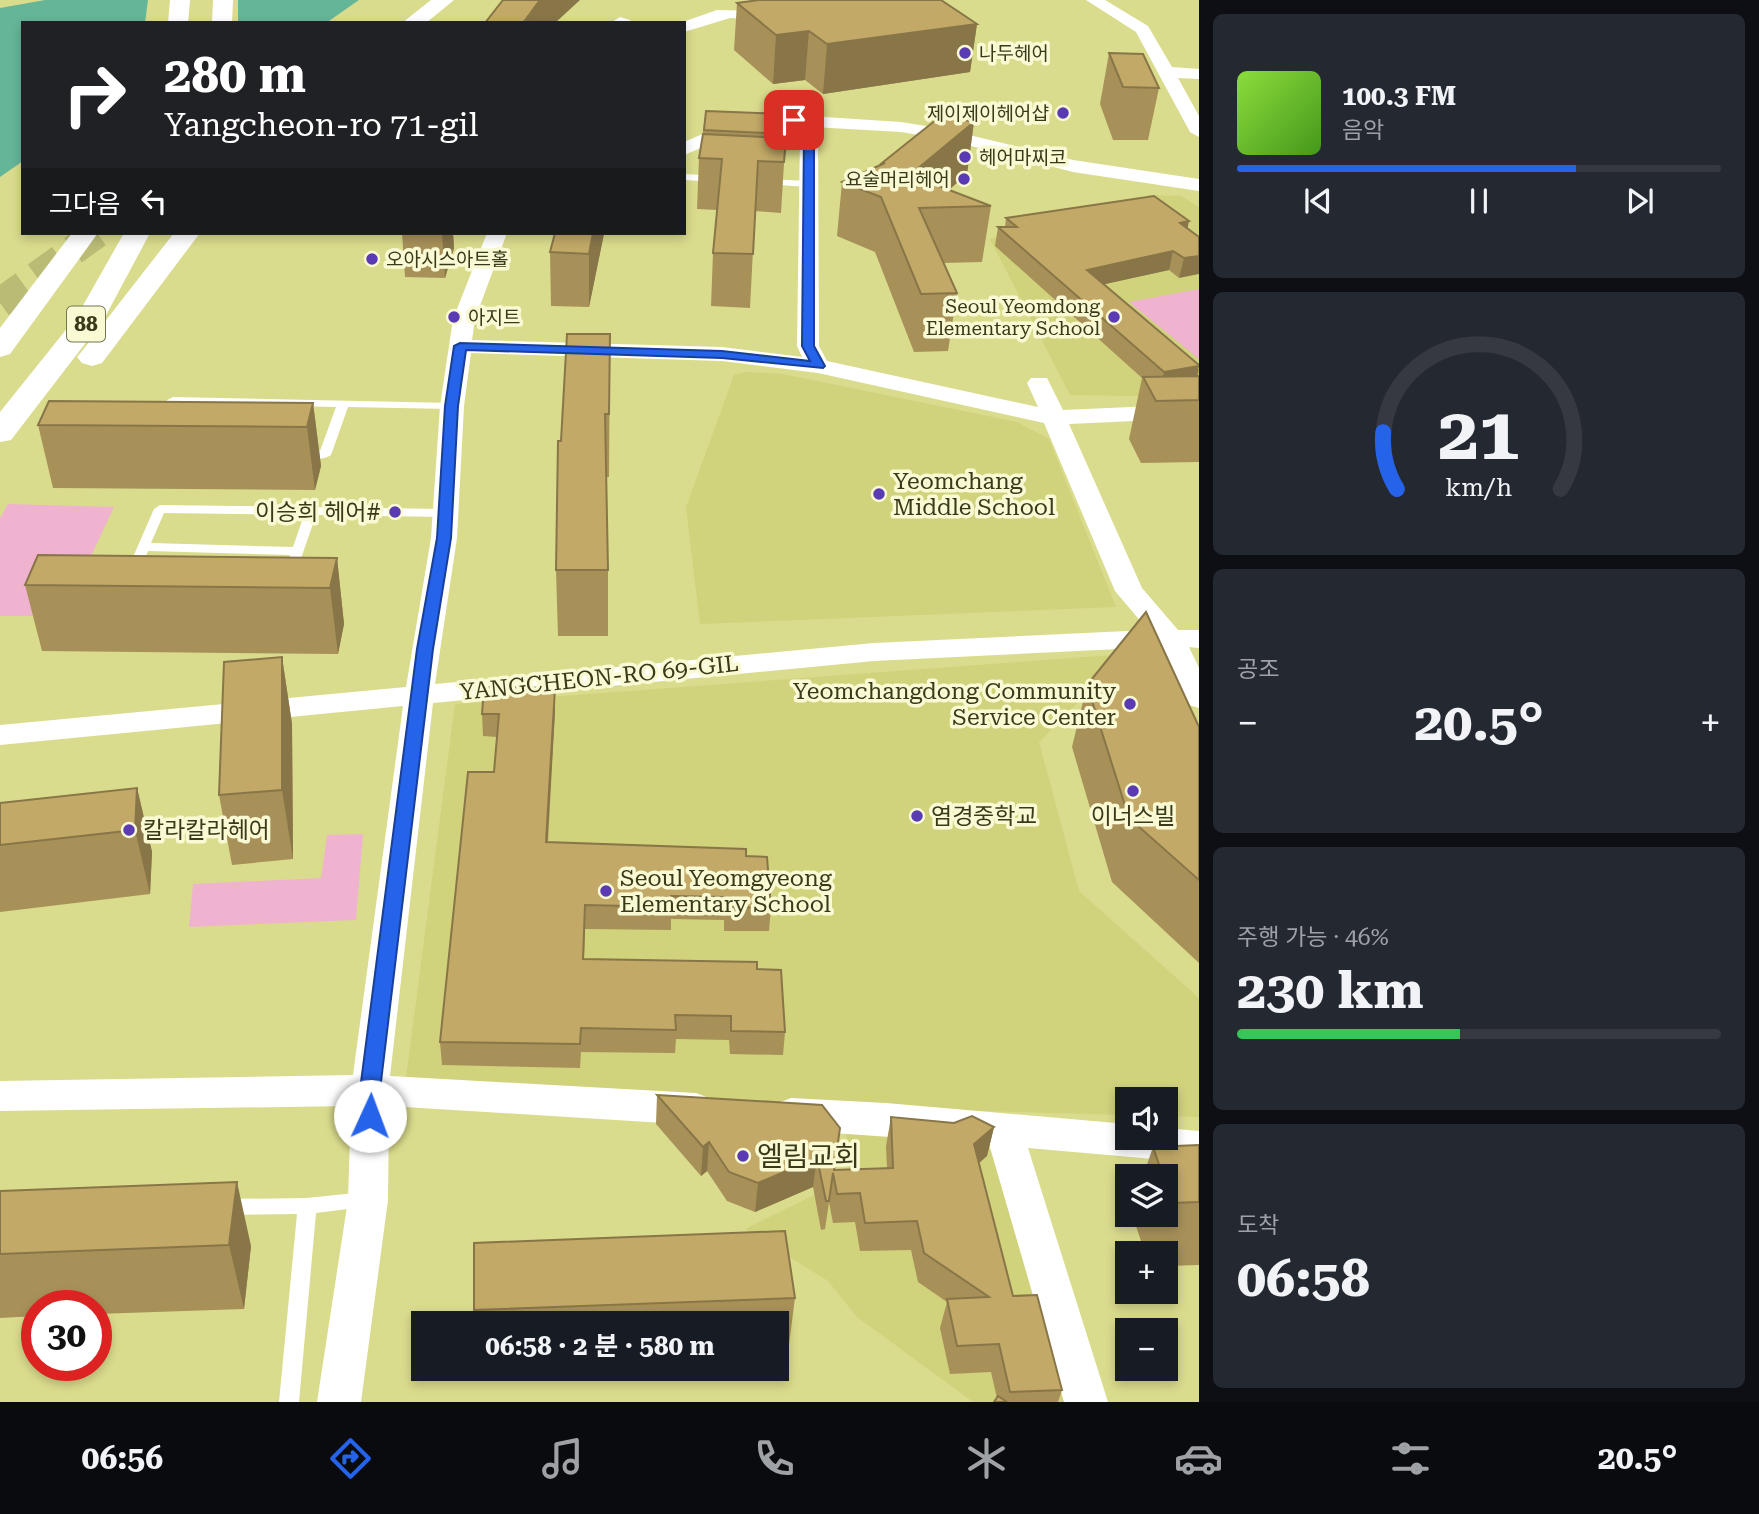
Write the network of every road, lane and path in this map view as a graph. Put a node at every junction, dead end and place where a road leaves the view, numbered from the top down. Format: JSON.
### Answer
{"nodes":[{"id":1,"x":180,"y":0,"type":"edge"},
{"id":2,"x":223,"y":0,"type":"edge"},
{"id":3,"x":444,"y":0,"type":"edge"},
{"id":4,"x":853,"y":0,"type":"edge"},
{"id":5,"x":1094,"y":0,"type":"edge"},
{"id":6,"x":178,"y":21,"type":"edge"},
{"id":7,"x":222,"y":21,"type":"edge"},
{"id":8,"x":415,"y":21,"type":"edge"},
{"id":9,"x":686,"y":26,"type":"edge"},
{"id":10,"x":1165,"y":72,"type":"junction"},
{"id":11,"x":1199,"y":74,"type":"edge"},
{"id":12,"x":794,"y":120,"type":"junction"},
{"id":13,"x":1199,"y":132,"type":"edge"},
{"id":14,"x":686,"y":148,"type":"edge"},
{"id":15,"x":686,"y":177,"type":"edge"},
{"id":16,"x":726,"y":179,"type":"edge"},
{"id":17,"x":754,"y":181,"type":"edge"},
{"id":18,"x":809,"y":184,"type":"junction"},
{"id":19,"x":1199,"y":185,"type":"edge"},
{"id":20,"x":84,"y":235,"type":"edge"},
{"id":21,"x":136,"y":235,"type":"edge"},
{"id":22,"x":185,"y":235,"type":"edge"},
{"id":23,"x":496,"y":235,"type":"edge"},
{"id":24,"x":460,"y":346,"type":"junction"},
{"id":25,"x":0,"y":348,"type":"edge"},
{"id":26,"x":818,"y":366,"type":"junction"},
{"id":27,"x":1039,"y":383,"type":"dead end"},
{"id":28,"x":223,"y":401,"type":"junction"},
{"id":29,"x":268,"y":402,"type":"junction"},
{"id":30,"x":307,"y":403,"type":"junction"},
{"id":31,"x":343,"y":404,"type":"junction"},
{"id":32,"x":22,"y":406,"type":"junction"},
{"id":33,"x":452,"y":406,"type":"junction"},
{"id":34,"x":1199,"y":411,"type":"edge"},
{"id":35,"x":218,"y":413,"type":"edge"},
{"id":36,"x":264,"y":415,"type":"edge"},
{"id":37,"x":303,"y":415,"type":"edge"},
{"id":38,"x":1054,"y":418,"type":"junction"},
{"id":39,"x":0,"y":433,"type":"edge"},
{"id":40,"x":157,"y":436,"type":"edge"},
{"id":41,"x":293,"y":441,"type":"edge"},
{"id":42,"x":312,"y":512,"type":"junction"},
{"id":43,"x":446,"y":513,"type":"junction"},
{"id":44,"x":143,"y":547,"type":"junction"},
{"id":45,"x":298,"y":551,"type":"junction"},
{"id":46,"x":141,"y":584,"type":"edge"},
{"id":47,"x":285,"y":589,"type":"edge"},
{"id":48,"x":1170,"y":638,"type":"junction"},
{"id":49,"x":1199,"y":639,"type":"edge"},
{"id":50,"x":419,"y":696,"type":"junction"},
{"id":51,"x":1199,"y":698,"type":"edge"},
{"id":52,"x":0,"y":735,"type":"edge"},
{"id":53,"x":370,"y":1090,"type":"junction"},
{"id":54,"x":0,"y":1096,"type":"edge"},
{"id":55,"x":1004,"y":1131,"type":"junction"},
{"id":56,"x":1199,"y":1147,"type":"edge"},
{"id":57,"x":368,"y":1200,"type":"junction"},
{"id":58,"x":307,"y":1206,"type":"junction"},
{"id":59,"x":209,"y":1207,"type":"edge"},
{"id":60,"x":289,"y":1402,"type":"edge"},
{"id":61,"x":339,"y":1402,"type":"edge"},
{"id":62,"x":1086,"y":1402,"type":"edge"}],
"edges":[{"from":1,"to":6,"type":"main road"},
{"from":2,"to":7,"type":"main road"},
{"from":3,"to":8,"type":"main road"},
{"from":4,"to":9,"type":"street"},
{"from":5,"to":10,"type":"street"},
{"from":10,"to":11,"type":"street"},
{"from":10,"to":13,"type":"street"},
{"from":12,"to":14,"type":"street"},
{"from":12,"to":18,"type":"street"},
{"from":12,"to":19,"type":"street"},
{"from":15,"to":16,"type":"lane"},
{"from":17,"to":18,"type":"lane"},
{"from":18,"to":26,"type":"street"},
{"from":20,"to":25,"type":"main road","number":"88"},
{"from":21,"to":32,"type":"main road","number":"88"},
{"from":22,"to":32,"type":"main road"},
{"from":23,"to":24,"type":"street"},
{"from":24,"to":26,"type":"street"},
{"from":24,"to":33,"type":"street"},
{"from":26,"to":38,"type":"street"},
{"from":27,"to":38,"type":"street"},
{"from":28,"to":29,"type":"lane"},
{"from":28,"to":35,"type":"lane"},
{"from":28,"to":40,"type":"lane"},
{"from":29,"to":30,"type":"lane"},
{"from":29,"to":36,"type":"lane"},
{"from":30,"to":31,"type":"lane"},
{"from":30,"to":37,"type":"lane"},
{"from":31,"to":33,"type":"lane"},
{"from":31,"to":41,"type":"lane"},
{"from":32,"to":39,"type":"main road","number":"88"},
{"from":33,"to":43,"type":"street"},
{"from":34,"to":38,"type":"street"},
{"from":38,"to":48,"type":"street"},
{"from":42,"to":43,"type":"lane"},
{"from":42,"to":44,"type":"lane"},
{"from":42,"to":45,"type":"lane"},
{"from":43,"to":50,"type":"street"},
{"from":44,"to":45,"type":"lane"},
{"from":44,"to":46,"type":"lane"},
{"from":45,"to":47,"type":"lane"},
{"from":48,"to":49,"type":"street","name":"YANGCHEON-RO 69-GIL"},
{"from":48,"to":50,"type":"street","name":"YANGCHEON-RO 69-GIL"},
{"from":48,"to":51,"type":"street"},
{"from":50,"to":52,"type":"street","name":"YANGCHEON-RO 69-GIL"},
{"from":50,"to":53,"type":"street"},
{"from":53,"to":54,"type":"street"},
{"from":53,"to":55,"type":"street"},
{"from":53,"to":57,"type":"street"},
{"from":55,"to":56,"type":"street"},
{"from":55,"to":62,"type":"street"},
{"from":57,"to":58,"type":"lane"},
{"from":57,"to":61,"type":"street"},
{"from":58,"to":59,"type":"lane"},
{"from":58,"to":60,"type":"lane"}]}
